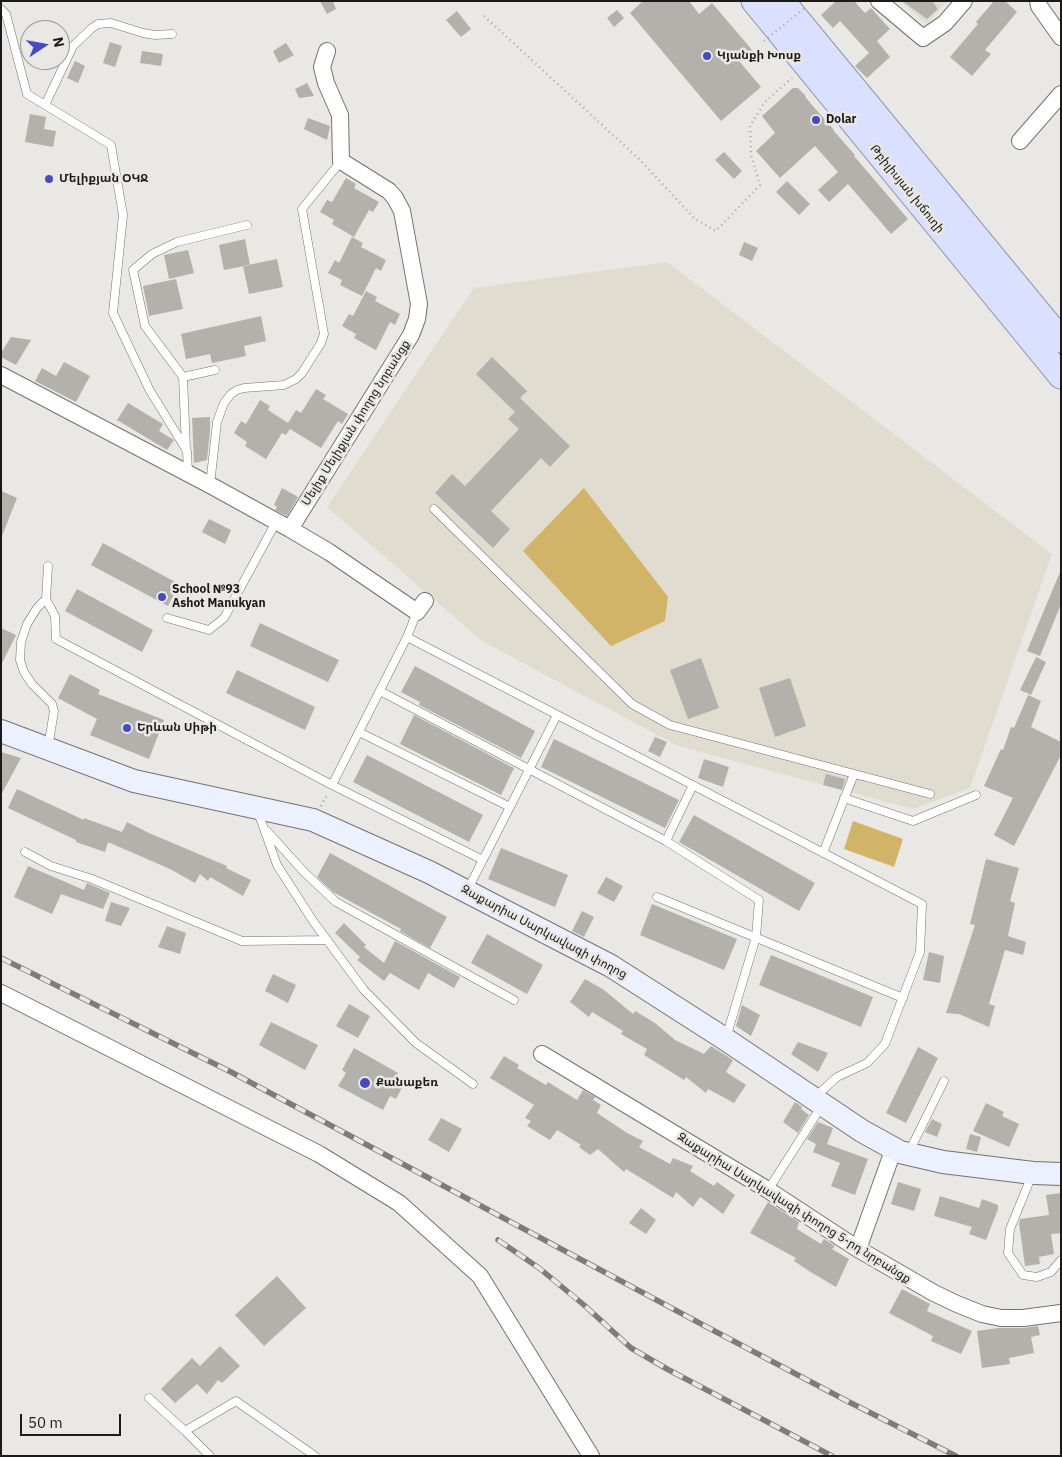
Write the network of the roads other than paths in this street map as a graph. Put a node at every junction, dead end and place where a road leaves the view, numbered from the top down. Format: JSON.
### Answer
{"nodes":[{"id":1,"x":754,"y":1,"type":"edge"},
{"id":2,"x":782,"y":1,"type":"edge"},
{"id":3,"x":879,"y":1,"type":"edge"},
{"id":4,"x":964,"y":1,"type":"edge"},
{"id":5,"x":1038,"y":1,"type":"edge"},
{"id":6,"x":1,"y":9,"type":"edge"},
{"id":7,"x":172,"y":34,"type":"dead end"},
{"id":8,"x":1061,"y":37,"type":"edge"},
{"id":9,"x":327,"y":51,"type":"dead end"},
{"id":10,"x":1061,"y":94,"type":"edge"},
{"id":11,"x":45,"y":105,"type":"junction"},
{"id":12,"x":1020,"y":141,"type":"dead end"},
{"id":13,"x":341,"y":161,"type":"junction"},
{"id":14,"x":247,"y":225,"type":"dead end"},
{"id":15,"x":1061,"y":340,"type":"edge"},
{"id":16,"x":215,"y":370,"type":"dead end"},
{"id":17,"x":1,"y":375,"type":"edge"},
{"id":18,"x":1061,"y":376,"type":"edge"},
{"id":19,"x":183,"y":377,"type":"junction"},
{"id":20,"x":187,"y":451,"type":"junction"},
{"id":21,"x":188,"y":474,"type":"junction"},
{"id":22,"x":210,"y":485,"type":"junction"},
{"id":23,"x":434,"y":509,"type":"dead end"},
{"id":24,"x":283,"y":526,"type":"junction"},
{"id":25,"x":48,"y":566,"type":"dead end"},
{"id":26,"x":46,"y":599,"type":"junction"},
{"id":27,"x":421,"y":607,"type":"joint"},
{"id":28,"x":167,"y":618,"type":"dead end"},
{"id":29,"x":407,"y":637,"type":"junction"},
{"id":30,"x":380,"y":690,"type":"junction"},
{"id":31,"x":557,"y":715,"type":"junction"},
{"id":32,"x":1,"y":732,"type":"edge"},
{"id":33,"x":359,"y":732,"type":"junction"},
{"id":34,"x":48,"y":750,"type":"junction"},
{"id":35,"x":530,"y":768,"type":"junction"},
{"id":36,"x":854,"y":774,"type":"junction"},
{"id":37,"x":332,"y":785,"type":"junction"},
{"id":38,"x":693,"y":785,"type":"junction"},
{"id":39,"x":930,"y":794,"type":"dead end"},
{"id":40,"x":976,"y":795,"type":"dead end"},
{"id":41,"x":844,"y":798,"type":"junction"},
{"id":42,"x":510,"y":807,"type":"junction"},
{"id":43,"x":260,"y":818,"type":"junction"},
{"id":44,"x":666,"y":841,"type":"junction"},
{"id":45,"x":26,"y":852,"type":"dead end"},
{"id":46,"x":823,"y":853,"type":"junction"},
{"id":47,"x":483,"y":860,"type":"junction"},
{"id":48,"x":467,"y":892,"type":"junction"},
{"id":49,"x":658,"y":897,"type":"dead end"},
{"id":50,"x":756,"y":937,"type":"junction"},
{"id":51,"x":327,"y":940,"type":"junction"},
{"id":52,"x":1,"y":993,"type":"edge"},
{"id":53,"x":903,"y":998,"type":"junction"},
{"id":54,"x":514,"y":1000,"type":"dead end"},
{"id":55,"x":725,"y":1039,"type":"junction"},
{"id":56,"x":542,"y":1054,"type":"dead end"},
{"id":57,"x":944,"y":1081,"type":"dead end"},
{"id":58,"x":473,"y":1084,"type":"dead end"},
{"id":59,"x":818,"y":1102,"type":"junction"},
{"id":60,"x":901,"y":1151,"type":"junction"},
{"id":61,"x":1033,"y":1173,"type":"junction"},
{"id":62,"x":1061,"y":1174,"type":"edge"},
{"id":63,"x":768,"y":1190,"type":"junction"},
{"id":64,"x":858,"y":1249,"type":"junction"},
{"id":65,"x":1061,"y":1260,"type":"edge"},
{"id":66,"x":1061,"y":1313,"type":"edge"},
{"id":67,"x":149,"y":1398,"type":"dead end"},
{"id":68,"x":186,"y":1431,"type":"junction"},
{"id":69,"x":210,"y":1456,"type":"edge"},
{"id":70,"x":316,"y":1456,"type":"edge"},
{"id":71,"x":591,"y":1456,"type":"edge"}],
"edges":[{"from":1,"to":18,"type":"main road","name":"Թբիլիսյան խճուղի"},
{"from":2,"to":15,"type":"main road","name":"Թբիլիսյան խճուղի"},
{"from":3,"to":4,"type":"street"},
{"from":5,"to":8,"type":"street"},
{"from":6,"to":11,"type":"lane"},
{"from":7,"to":11,"type":"lane"},
{"from":9,"to":13,"type":"street"},
{"from":10,"to":12,"type":"street"},
{"from":11,"to":20,"type":"lane"},
{"from":13,"to":22,"type":"lane"},
{"from":13,"to":24,"type":"street","name":"Մելիք Մելիքյան փողոց նրբանցք"},
{"from":14,"to":19,"type":"lane"},
{"from":16,"to":19,"type":"lane"},
{"from":17,"to":21,"type":"street"},
{"from":19,"to":20,"type":"lane"},
{"from":20,"to":21,"type":"lane"},
{"from":21,"to":22,"type":"street"},
{"from":22,"to":24,"type":"street"},
{"from":23,"to":36,"type":"lane"},
{"from":24,"to":27,"type":"street"},
{"from":24,"to":28,"type":"lane"},
{"from":25,"to":26,"type":"lane"},
{"from":26,"to":34,"type":"lane"},
{"from":26,"to":37,"type":"lane"},
{"from":27,"to":29,"type":"lane"},
{"from":29,"to":30,"type":"lane"},
{"from":29,"to":31,"type":"lane"},
{"from":30,"to":33,"type":"lane"},
{"from":30,"to":35,"type":"lane"},
{"from":31,"to":35,"type":"lane"},
{"from":31,"to":38,"type":"lane"},
{"from":32,"to":34,"type":"main road","name":"Զաքարիա Սարկավագի փողոց"},
{"from":33,"to":37,"type":"lane"},
{"from":33,"to":42,"type":"lane"},
{"from":34,"to":43,"type":"main road","name":"Զաքարիա Սարկավագի փողոց"},
{"from":35,"to":42,"type":"lane"},
{"from":35,"to":44,"type":"lane"},
{"from":36,"to":39,"type":"lane"},
{"from":36,"to":41,"type":"lane"},
{"from":37,"to":47,"type":"lane"},
{"from":38,"to":44,"type":"lane"},
{"from":38,"to":46,"type":"lane"},
{"from":40,"to":41,"type":"lane"},
{"from":41,"to":46,"type":"lane"},
{"from":42,"to":47,"type":"lane"},
{"from":43,"to":48,"type":"main road","name":"Զաքարիա Սարկավագի փողոց"},
{"from":43,"to":51,"type":"lane"},
{"from":43,"to":54,"type":"lane"},
{"from":44,"to":50,"type":"lane"},
{"from":45,"to":51,"type":"lane"},
{"from":46,"to":53,"type":"lane"},
{"from":47,"to":48,"type":"lane"},
{"from":48,"to":55,"type":"main road","name":"Զաքարիա Սարկավագի փողոց"},
{"from":49,"to":50,"type":"lane"},
{"from":50,"to":53,"type":"lane"},
{"from":50,"to":55,"type":"lane"},
{"from":51,"to":58,"type":"lane"},
{"from":52,"to":71,"type":"street"},
{"from":53,"to":59,"type":"lane"},
{"from":55,"to":59,"type":"main road","name":"Զաքարիա Սարկավագի փողոց"},
{"from":56,"to":63,"type":"street","name":"Զաքարիա Սարկավագի փողոց 5-րդ նրբանցք"},
{"from":57,"to":60,"type":"lane"},
{"from":59,"to":60,"type":"main road","name":"Զաքարիա Սարկավագի փողոց"},
{"from":59,"to":63,"type":"lane"},
{"from":60,"to":61,"type":"main road","name":"Զաքարիա Սարկավագի փողոց"},
{"from":60,"to":64,"type":"street"},
{"from":61,"to":62,"type":"main road","name":"Զաքարիա Սարկավագի փողոց"},
{"from":61,"to":65,"type":"lane"},
{"from":63,"to":64,"type":"street","name":"Զաքարիա Սարկավագի փողոց 5-րդ նրբանցք"},
{"from":64,"to":66,"type":"street","name":"Զաքարիա Սարկավագի փողոց 5-րդ նրբանցք"},
{"from":67,"to":68,"type":"lane"},
{"from":68,"to":69,"type":"lane"},
{"from":68,"to":70,"type":"lane"}]}
